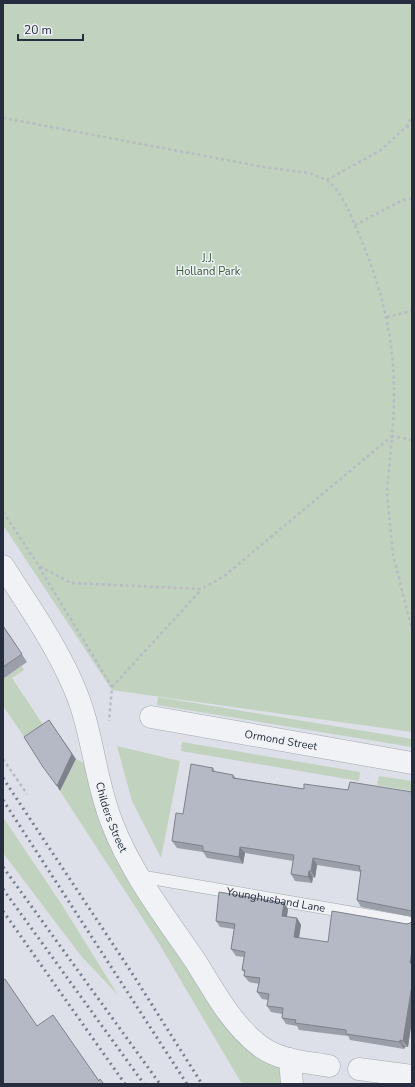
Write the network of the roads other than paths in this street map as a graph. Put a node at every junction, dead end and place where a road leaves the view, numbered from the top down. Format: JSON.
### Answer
{"nodes":[{"id":1,"x":3,"y":566,"type":"edge"},
{"id":2,"x":151,"y":717,"type":"dead end"},
{"id":3,"x":412,"y":763,"type":"edge"},
{"id":4,"x":139,"y":876,"type":"junction"},
{"id":5,"x":412,"y":923,"type":"edge"},
{"id":6,"x":290,"y":1059,"type":"junction"},
{"id":7,"x":329,"y":1066,"type":"dead end"},
{"id":8,"x":359,"y":1069,"type":"dead end"},
{"id":9,"x":412,"y":1076,"type":"edge"},
{"id":10,"x":292,"y":1084,"type":"edge"}],
"edges":[{"from":1,"to":4,"type":"street","name":"Childers Street"},
{"from":2,"to":3,"type":"street","name":"Ormond Street"},
{"from":4,"to":5,"type":"lane","name":"Younghusband Lane"},
{"from":4,"to":6,"type":"street","name":"Childers Street"},
{"from":6,"to":7,"type":"street","name":"Childers Street"},
{"from":6,"to":10,"type":"street"},
{"from":8,"to":9,"type":"street"}]}
